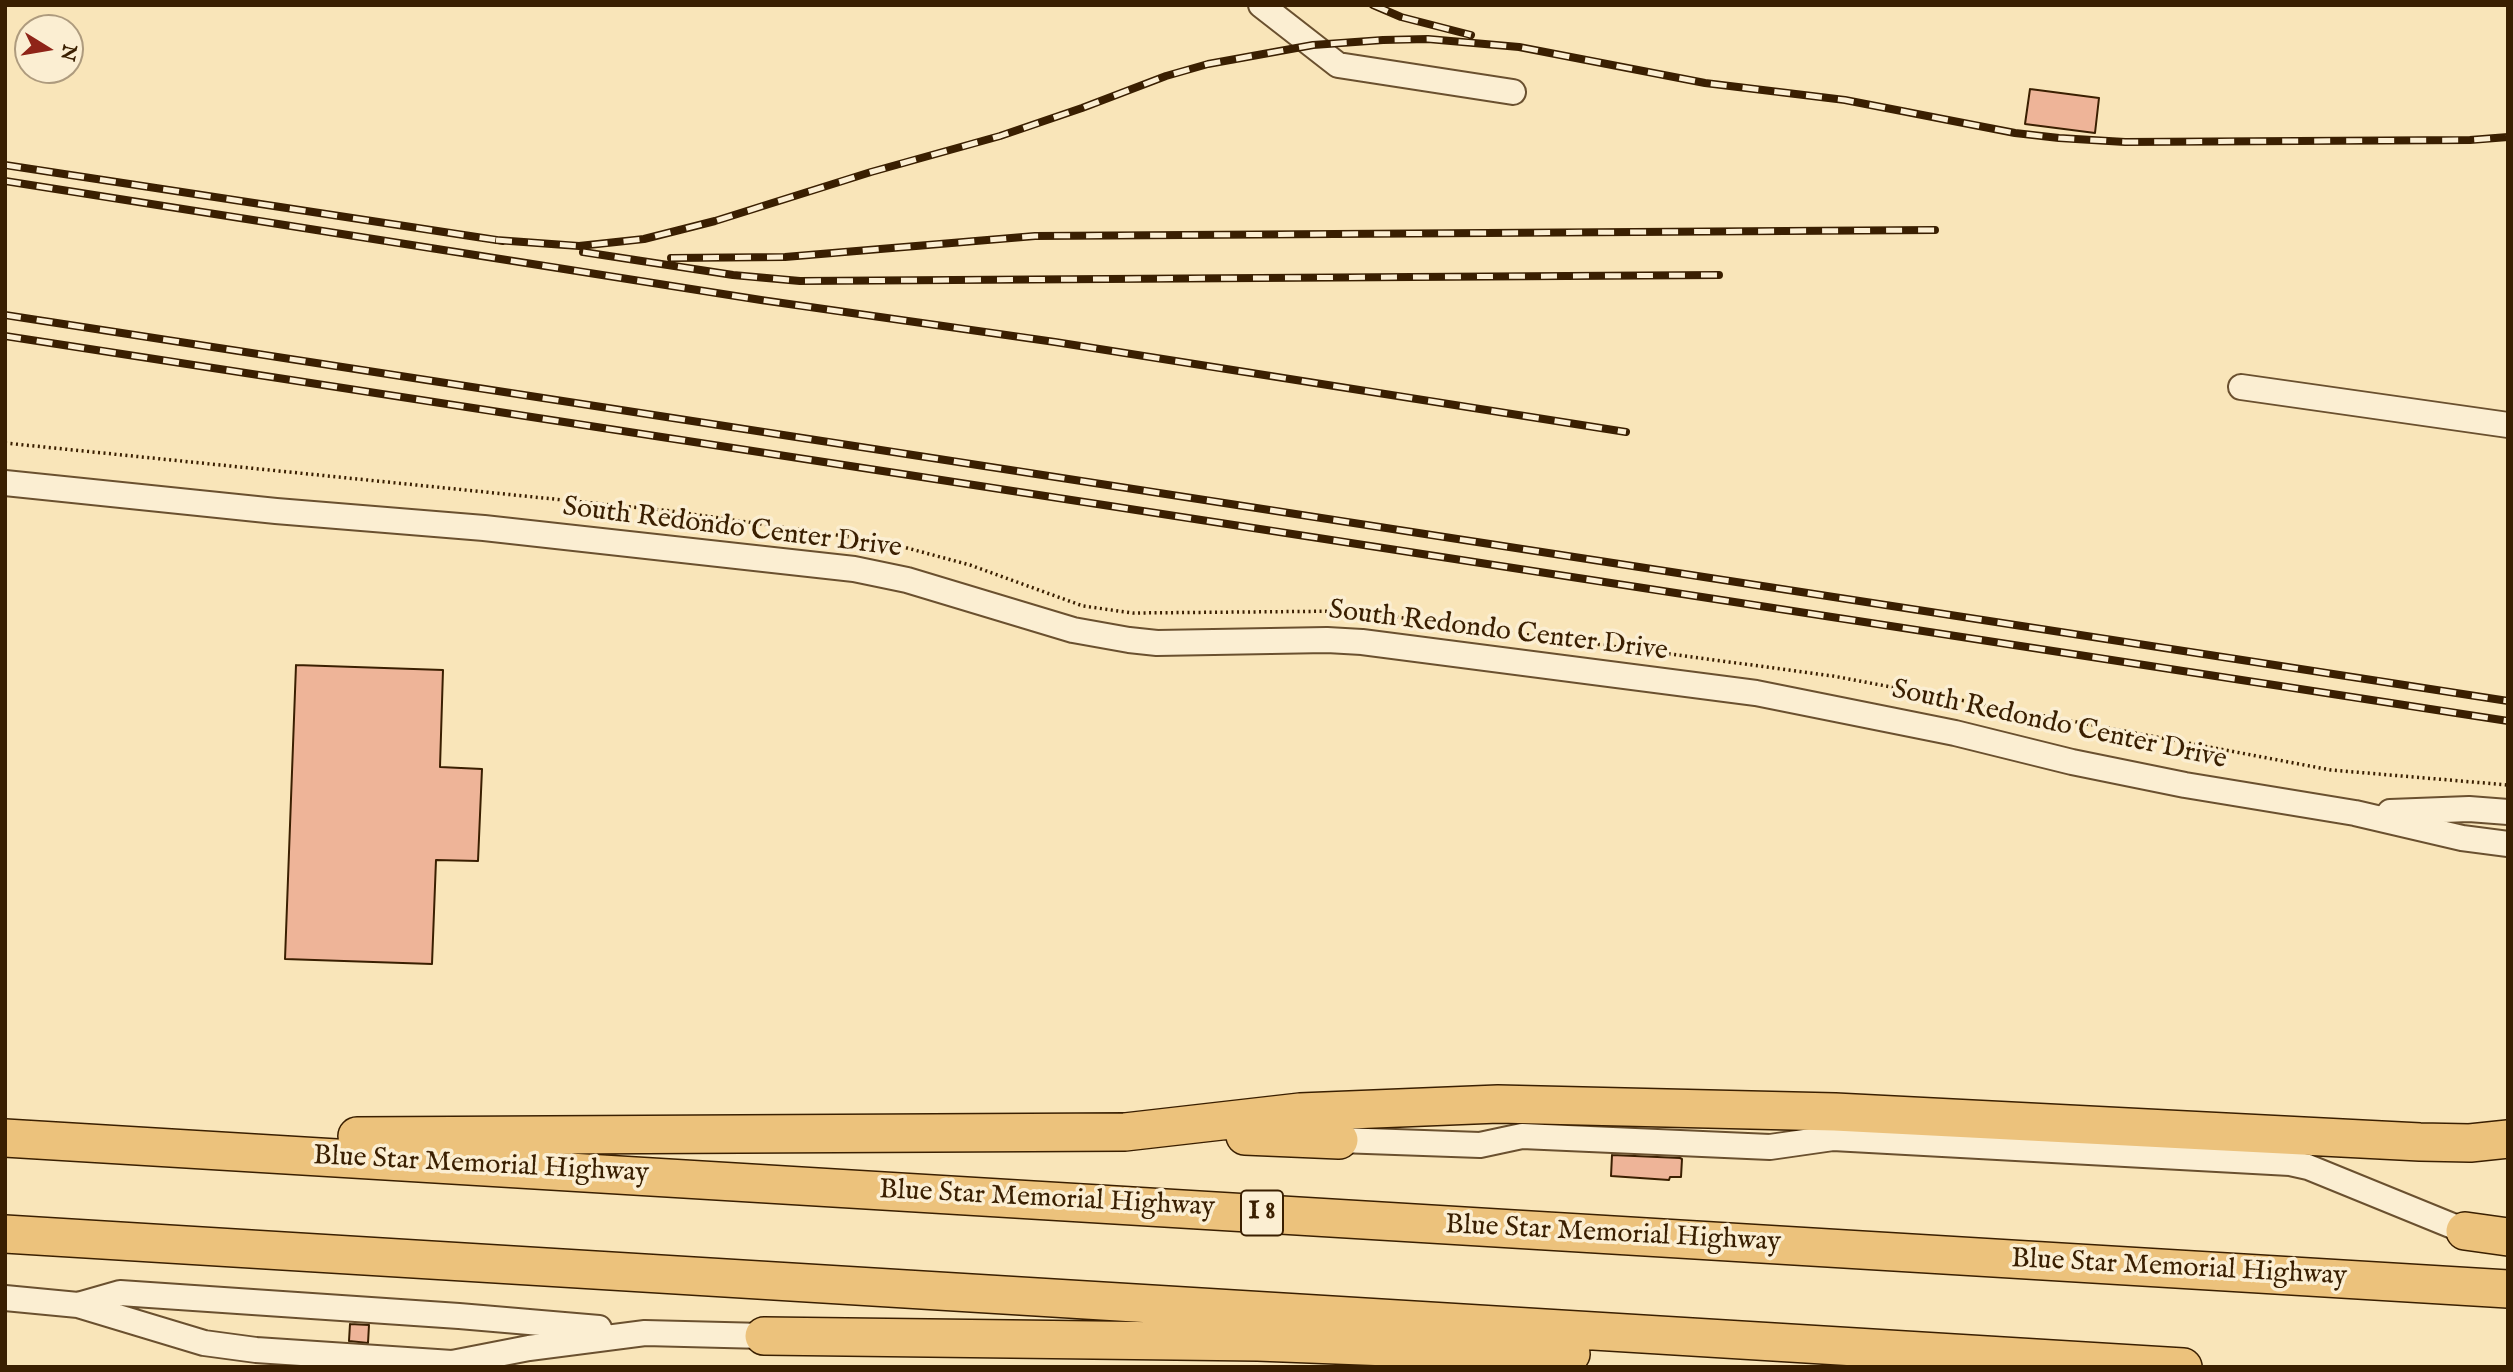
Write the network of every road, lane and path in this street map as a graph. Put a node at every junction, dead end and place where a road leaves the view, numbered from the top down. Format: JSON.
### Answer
{"nodes":[{"id":1,"x":1261,"y":5,"type":"edge"},
{"id":2,"x":1513,"y":92,"type":"dead end"},
{"id":3,"x":2241,"y":387,"type":"dead end"},
{"id":4,"x":2508,"y":425,"type":"edge"},
{"id":5,"x":5,"y":443,"type":"edge"},
{"id":6,"x":5,"y":483,"type":"edge"},
{"id":7,"x":2508,"y":785,"type":"edge"},
{"id":8,"x":2508,"y":812,"type":"edge"},
{"id":9,"x":2355,"y":813,"type":"junction"},
{"id":10,"x":2508,"y":844,"type":"edge"},
{"id":11,"x":1125,"y":1132,"type":"junction"},
{"id":12,"x":11,"y":1138,"type":"edge"},
{"id":13,"x":2349,"y":1139,"type":"junction"},
{"id":14,"x":2508,"y":1139,"type":"edge"},
{"id":15,"x":1339,"y":1140,"type":"joint"},
{"id":16,"x":2330,"y":1177,"type":"junction"},
{"id":17,"x":2465,"y":1231,"type":"joint"},
{"id":18,"x":5,"y":1234,"type":"edge"},
{"id":19,"x":2508,"y":1237,"type":"edge"},
{"id":20,"x":2508,"y":1289,"type":"edge"},
{"id":21,"x":5,"y":1298,"type":"edge"},
{"id":22,"x":78,"y":1305,"type":"junction"},
{"id":23,"x":645,"y":1333,"type":"junction"},
{"id":24,"x":764,"y":1336,"type":"joint"},
{"id":25,"x":1940,"y":1352,"type":"junction"},
{"id":26,"x":2183,"y":1367,"type":"edge"}],
"edges":[{"from":1,"to":2,"type":"street"},
{"from":3,"to":4,"type":"street"},
{"from":5,"to":7,"type":"path"},
{"from":6,"to":9,"type":"street","name":"South Redondo Center Drive"},
{"from":8,"to":9,"type":"street","name":"South Redondo Center Drive"},
{"from":9,"to":10,"type":"street","name":"South Redondo Center Drive"},
{"from":11,"to":12,"type":"highway"},
{"from":11,"to":13,"type":"highway"},
{"from":11,"to":15,"type":"highway"},
{"from":12,"to":20,"type":"highway","name":"Blue Star Memorial Highway","number":"I 8"},
{"from":13,"to":14,"type":"highway"},
{"from":13,"to":16,"type":"street"},
{"from":15,"to":16,"type":"street"},
{"from":16,"to":17,"type":"street"},
{"from":17,"to":19,"type":"highway"},
{"from":18,"to":25,"type":"highway"},
{"from":21,"to":22,"type":"street"},
{"from":22,"to":23,"type":"street"},
{"from":22,"to":23,"type":"street"},
{"from":23,"to":24,"type":"street"},
{"from":24,"to":25,"type":"highway"},
{"from":25,"to":26,"type":"highway"}]}
